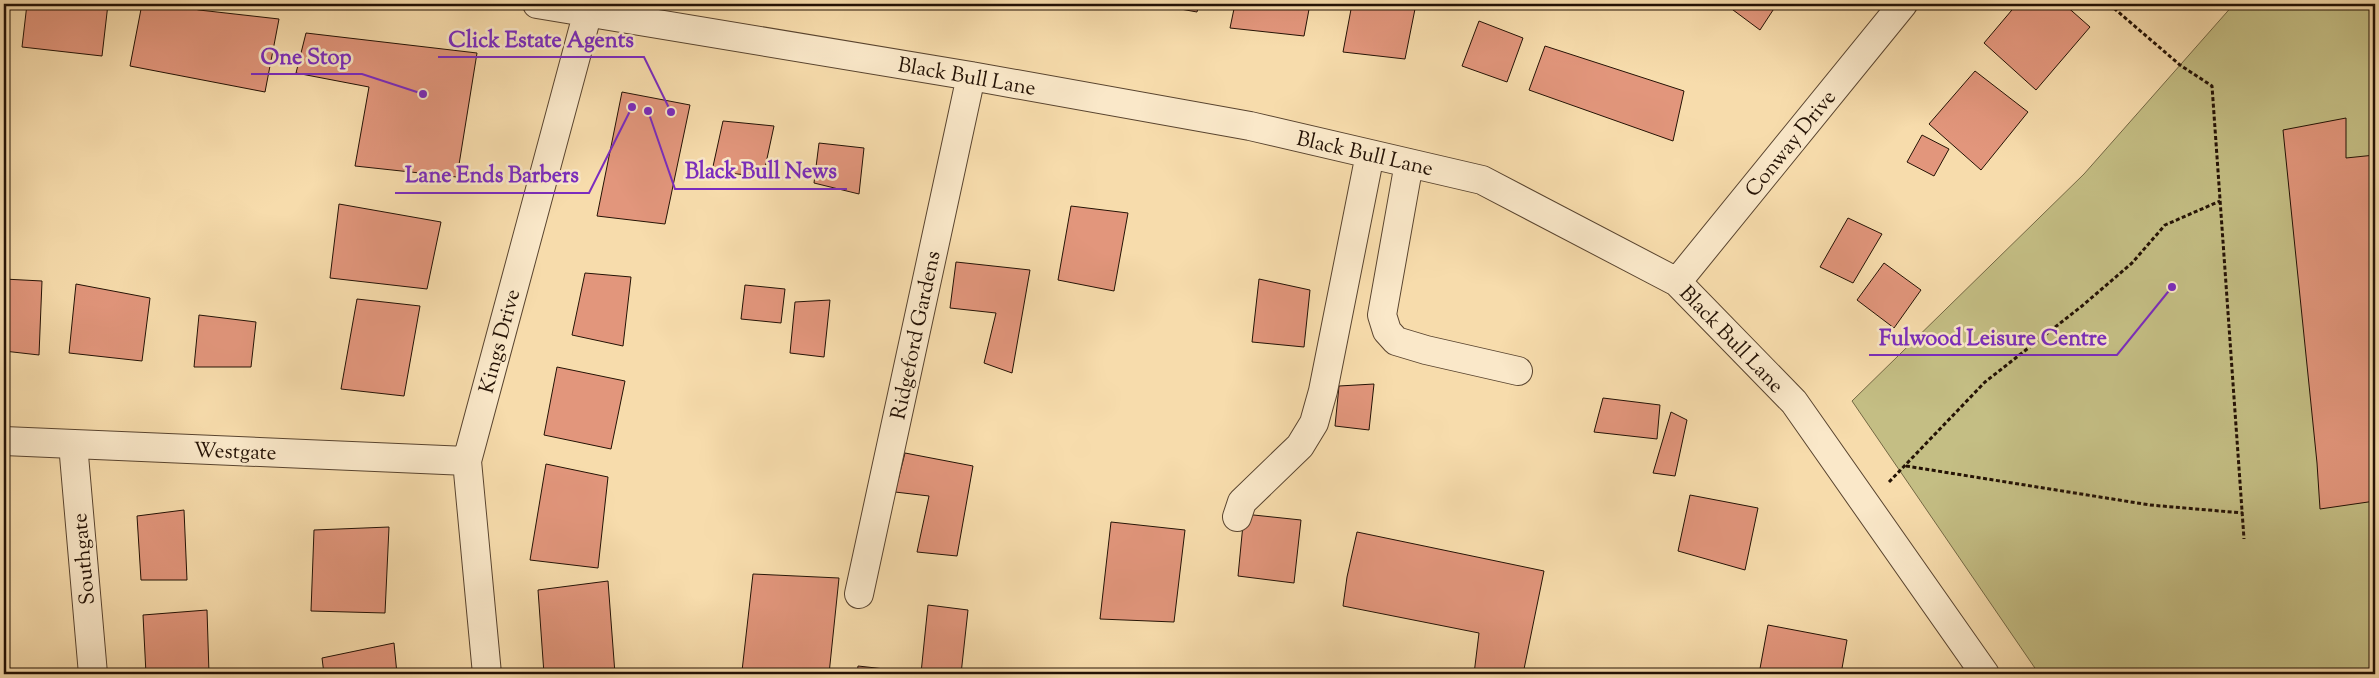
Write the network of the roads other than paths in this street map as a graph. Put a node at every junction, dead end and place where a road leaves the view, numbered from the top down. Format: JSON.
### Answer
{"nodes":[{"id":1,"x":537,"y":4,"type":"edge"},
{"id":2,"x":1904,"y":4,"type":"edge"},
{"id":3,"x":589,"y":9,"type":"edge"},
{"id":4,"x":971,"y":76,"type":"junction"},
{"id":5,"x":1370,"y":154,"type":"junction"},
{"id":6,"x":1409,"y":163,"type":"junction"},
{"id":7,"x":1677,"y":282,"type":"junction"},
{"id":8,"x":1518,"y":371,"type":"dead end"},
{"id":9,"x":4,"y":441,"type":"edge"},
{"id":10,"x":73,"y":444,"type":"junction"},
{"id":11,"x":467,"y":461,"type":"junction"},
{"id":12,"x":1236,"y":517,"type":"dead end"},
{"id":13,"x":859,"y":594,"type":"dead end"},
{"id":14,"x":93,"y":674,"type":"edge"},
{"id":15,"x":487,"y":674,"type":"edge"},
{"id":16,"x":1985,"y":674,"type":"edge"}],
"edges":[{"from":1,"to":3,"type":"street","name":"Black Bull Lane"},
{"from":2,"to":7,"type":"street","name":"Conway Drive"},
{"from":3,"to":4,"type":"street","name":"Black Bull Lane"},
{"from":3,"to":11,"type":"street","name":"Kings Drive"},
{"from":4,"to":5,"type":"street","name":"Black Bull Lane"},
{"from":4,"to":13,"type":"street","name":"Ridgeford Gardens"},
{"from":5,"to":6,"type":"street","name":"Black Bull Lane"},
{"from":5,"to":12,"type":"street"},
{"from":6,"to":7,"type":"street","name":"Black Bull Lane"},
{"from":6,"to":8,"type":"street"},
{"from":7,"to":16,"type":"street","name":"Black Bull Lane"},
{"from":9,"to":10,"type":"street","name":"Westgate"},
{"from":10,"to":11,"type":"street","name":"Westgate"},
{"from":10,"to":14,"type":"street","name":"Southgate"},
{"from":11,"to":15,"type":"street","name":"Kings Drive"}]}
